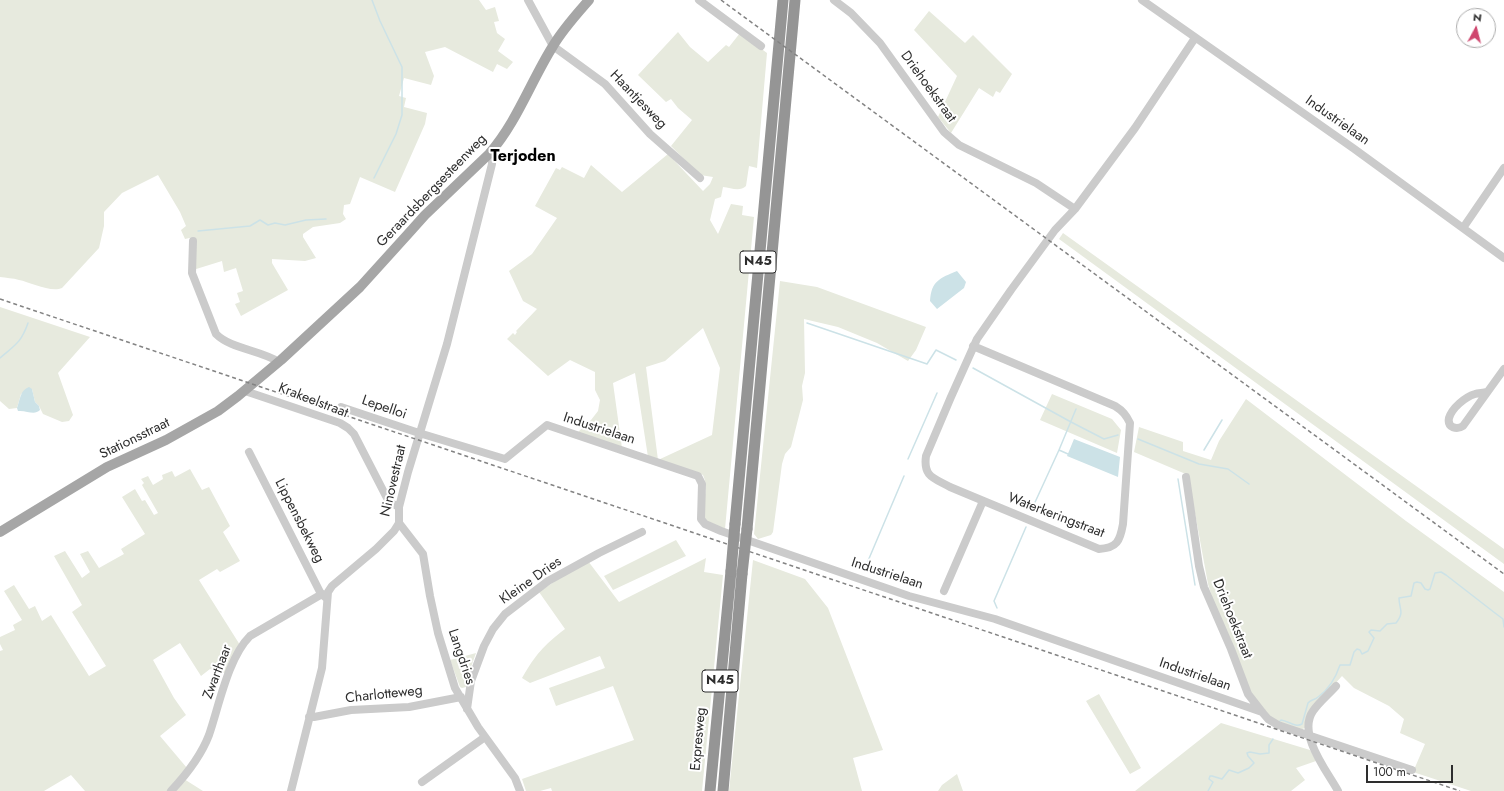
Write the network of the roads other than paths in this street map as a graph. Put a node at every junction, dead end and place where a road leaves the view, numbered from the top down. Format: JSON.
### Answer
{"nodes":[{"id":1,"x":528,"y":0,"type":"edge"},
{"id":2,"x":589,"y":0,"type":"edge"},
{"id":3,"x":699,"y":0,"type":"edge"},
{"id":4,"x":783,"y":0,"type":"edge"},
{"id":5,"x":795,"y":0,"type":"edge"},
{"id":6,"x":834,"y":0,"type":"edge"},
{"id":7,"x":1142,"y":0,"type":"edge"},
{"id":8,"x":1195,"y":38,"type":"junction"},
{"id":9,"x":553,"y":46,"type":"junction"},
{"id":10,"x":761,"y":46,"type":"dead end"},
{"id":11,"x":489,"y":154,"type":"junction"},
{"id":12,"x":1504,"y":168,"type":"edge"},
{"id":13,"x":700,"y":178,"type":"dead end"},
{"id":14,"x":1075,"y":209,"type":"junction"},
{"id":15,"x":1463,"y":228,"type":"junction"},
{"id":16,"x":193,"y":241,"type":"dead end"},
{"id":17,"x":1504,"y":258,"type":"edge"},
{"id":18,"x":974,"y":346,"type":"junction"},
{"id":19,"x":279,"y":362,"type":"junction"},
{"id":20,"x":1504,"y":369,"type":"edge"},
{"id":21,"x":262,"y":376,"type":"joint"},
{"id":22,"x":245,"y":390,"type":"junction"},
{"id":23,"x":1487,"y":392,"type":"junction"},
{"id":24,"x":341,"y":407,"type":"dead end"},
{"id":25,"x":547,"y":426,"type":"joint"},
{"id":26,"x":419,"y":434,"type":"junction"},
{"id":27,"x":249,"y":452,"type":"dead end"},
{"id":28,"x":1186,"y":477,"type":"dead end"},
{"id":29,"x":983,"y":501,"type":"junction"},
{"id":30,"x":399,"y":507,"type":"junction"},
{"id":31,"x":16,"y":522,"type":"junction"},
{"id":32,"x":398,"y":523,"type":"junction"},
{"id":33,"x":0,"y":529,"type":"edge"},
{"id":34,"x":0,"y":532,"type":"edge"},
{"id":35,"x":642,"y":532,"type":"dead end"},
{"id":36,"x":944,"y":591,"type":"dead end"},
{"id":37,"x":325,"y":597,"type":"junction"},
{"id":38,"x":1336,"y":686,"type":"dead end"},
{"id":39,"x":461,"y":697,"type":"junction"},
{"id":40,"x":467,"y":709,"type":"junction"},
{"id":41,"x":1262,"y":712,"type":"junction"},
{"id":42,"x":309,"y":717,"type":"junction"},
{"id":43,"x":1308,"y":735,"type":"junction"},
{"id":44,"x":485,"y":737,"type":"junction"},
{"id":45,"x":1412,"y":770,"type":"dead end"},
{"id":46,"x":422,"y":782,"type":"dead end"},
{"id":47,"x":171,"y":791,"type":"edge"},
{"id":48,"x":291,"y":791,"type":"edge"},
{"id":49,"x":520,"y":791,"type":"edge"},
{"id":50,"x":710,"y":791,"type":"edge"},
{"id":51,"x":723,"y":791,"type":"edge"},
{"id":52,"x":1338,"y":791,"type":"edge"}],
"edges":[{"from":1,"to":9,"type":"street"},
{"from":2,"to":9,"type":"main road","name":"Geraardsbergsesteenweg"},
{"from":3,"to":10,"type":"street"},
{"from":4,"to":50,"type":"highway","name":"Expresweg","number":"N45","bridge":true},
{"from":5,"to":51,"type":"highway","name":"Expresweg","number":"N45","bridge":true},
{"from":6,"to":14,"type":"street","name":"Driehoekstraat"},
{"from":7,"to":8,"type":"street","name":"Industrielaan"},
{"from":8,"to":14,"type":"street"},
{"from":8,"to":15,"type":"street","name":"Industrielaan"},
{"from":9,"to":11,"type":"main road","name":"Geraardsbergsesteenweg"},
{"from":9,"to":13,"type":"street","name":"Haantjesweg"},
{"from":11,"to":19,"type":"main road","name":"Geraardsbergsesteenweg"},
{"from":11,"to":26,"type":"street","name":"Ninovestraat"},
{"from":12,"to":15,"type":"street"},
{"from":14,"to":18,"type":"street","name":"Waterkeringstraat"},
{"from":15,"to":17,"type":"street","name":"Industrielaan"},
{"from":16,"to":19,"type":"street"},
{"from":18,"to":29,"type":"street","name":"Waterkeringstraat"},
{"from":18,"to":29,"type":"street","name":"Waterkeringstraat"},
{"from":19,"to":21,"type":"main road","name":"Geraardsbergsesteenweg"},
{"from":20,"to":23,"type":"street"},
{"from":21,"to":22,"type":"main road","name":"Stationsstraat"},
{"from":22,"to":30,"type":"street","name":"Krakeelstraat"},
{"from":22,"to":31,"type":"main road","name":"Stationsstraat"},
{"from":23,"to":23,"type":"street"},
{"from":24,"to":26,"type":"street","name":"Lepelloi"},
{"from":25,"to":26,"type":"street","name":"Lepelloi"},
{"from":25,"to":41,"type":"street","name":"Industrielaan"},
{"from":26,"to":30,"type":"street","name":"Ninovestraat"},
{"from":27,"to":37,"type":"street","name":"Lippensbekweg"},
{"from":28,"to":41,"type":"street","name":"Driehoekstraat"},
{"from":29,"to":36,"type":"street"},
{"from":30,"to":32,"type":"street","name":"Ninovestraat"},
{"from":31,"to":33,"type":"main road","name":"Stationsstraat"},
{"from":31,"to":34,"type":"main road","name":"Stationsstraat"},
{"from":32,"to":37,"type":"street","name":"Ninovestraat"},
{"from":32,"to":39,"type":"street","name":"Langdries"},
{"from":35,"to":40,"type":"street","name":"Kleine Dries"},
{"from":37,"to":42,"type":"street","name":"Ninovestraat"},
{"from":37,"to":47,"type":"street","name":"Zwarthaar"},
{"from":38,"to":43,"type":"street"},
{"from":39,"to":40,"type":"street","name":"Langdries"},
{"from":39,"to":42,"type":"street","name":"Charlotteweg"},
{"from":40,"to":44,"type":"street","name":"Langdries"},
{"from":41,"to":43,"type":"street","name":"Driehoekstraat"},
{"from":42,"to":48,"type":"street","name":"Ninovestraat"},
{"from":43,"to":45,"type":"street","name":"Driehoekstraat"},
{"from":43,"to":52,"type":"street"},
{"from":44,"to":46,"type":"street"},
{"from":44,"to":49,"type":"street","name":"Langdries"}]}
